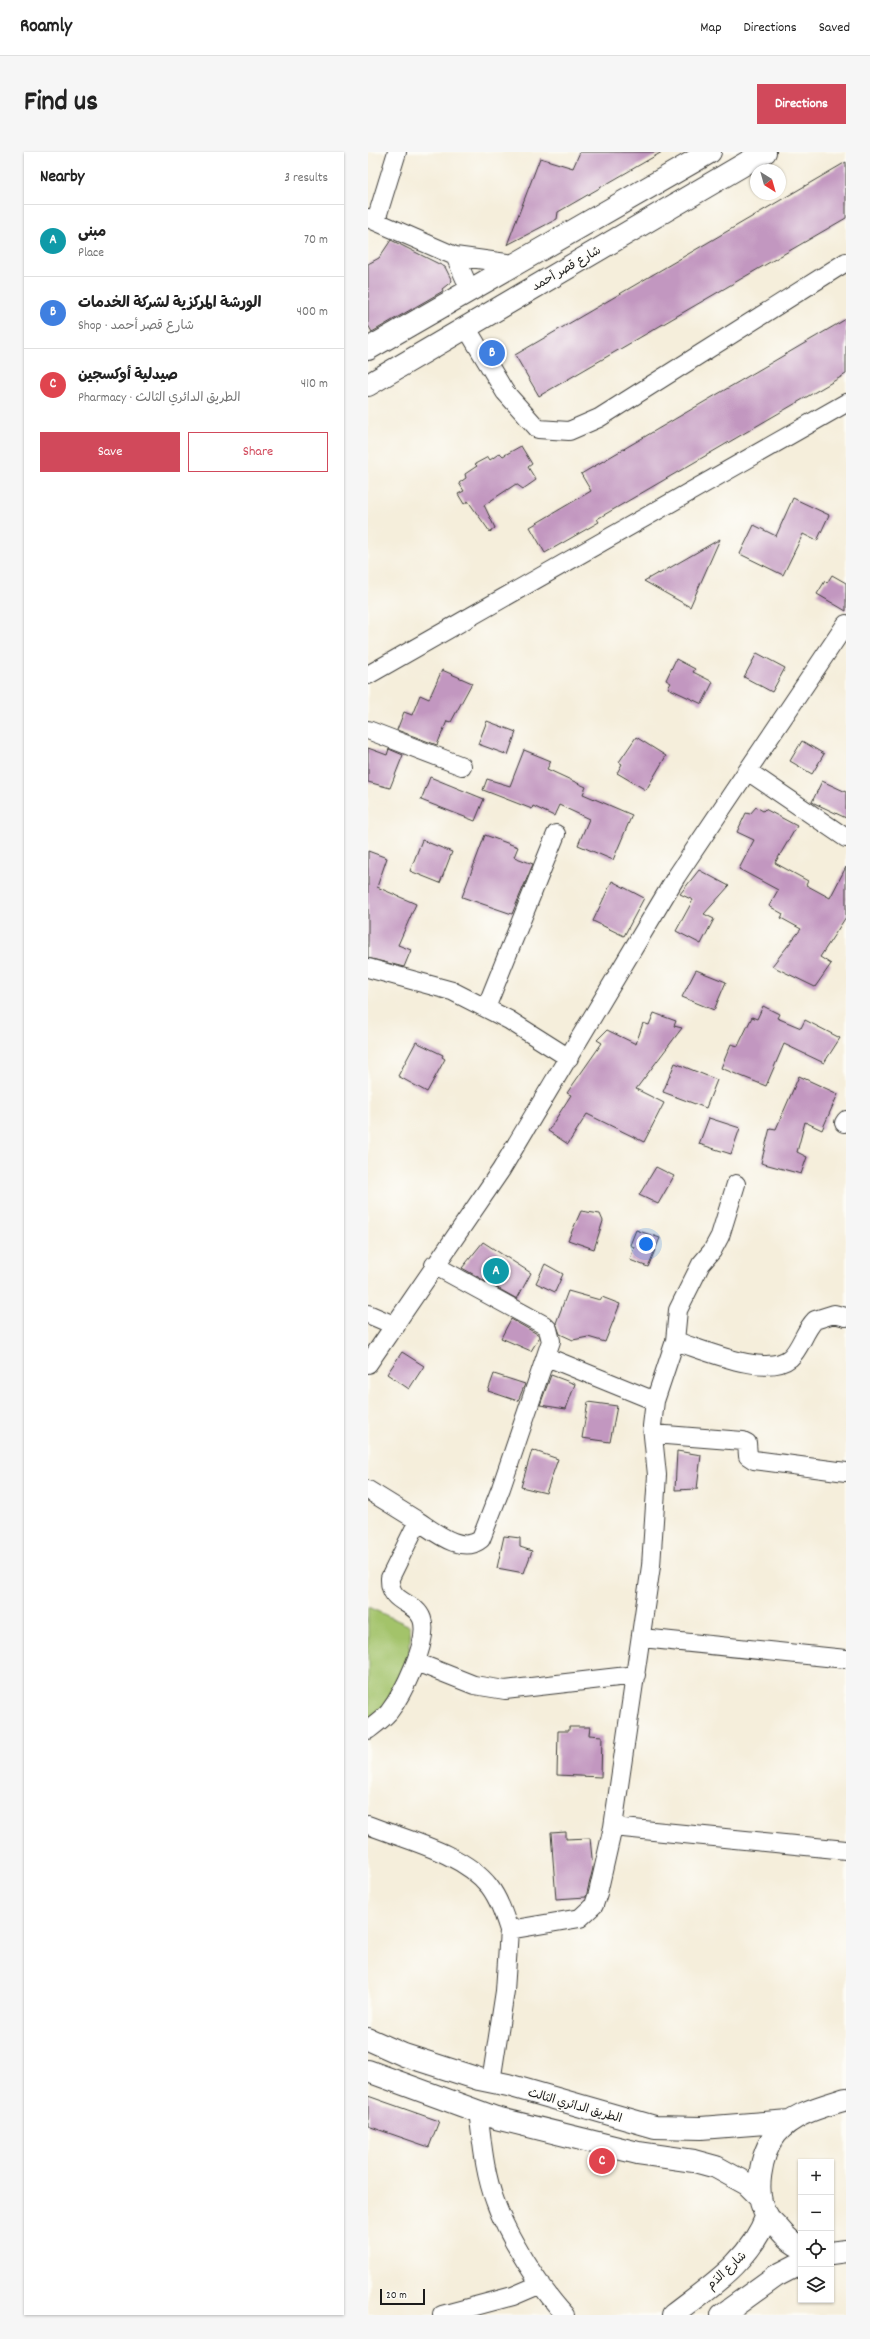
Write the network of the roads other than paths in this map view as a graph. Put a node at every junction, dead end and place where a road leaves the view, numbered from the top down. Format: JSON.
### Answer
{"nodes":[{"id":1,"x":397,"y":152,"type":"edge"},
{"id":2,"x":710,"y":152,"type":"edge"},
{"id":3,"x":765,"y":152,"type":"edge"},
{"id":4,"x":372,"y":219,"type":"edge"},
{"id":5,"x":455,"y":256,"type":"junction"},
{"id":6,"x":846,"y":262,"type":"edge"},
{"id":7,"x":515,"y":264,"type":"junction"},
{"id":8,"x":470,"y":290,"type":"junction"},
{"id":9,"x":466,"y":327,"type":"junction"},
{"id":10,"x":368,"y":349,"type":"edge"},
{"id":11,"x":368,"y":384,"type":"edge"},
{"id":12,"x":846,"y":403,"type":"edge"},
{"id":13,"x":846,"y":624,"type":"edge"},
{"id":14,"x":368,"y":676,"type":"edge"},
{"id":15,"x":368,"y":730,"type":"edge"},
{"id":16,"x":462,"y":766,"type":"dead end"},
{"id":17,"x":749,"y":772,"type":"junction"},
{"id":18,"x":556,"y":834,"type":"dead end"},
{"id":19,"x":846,"y":838,"type":"edge"},
{"id":20,"x":368,"y":968,"type":"edge"},
{"id":21,"x":486,"y":1008,"type":"junction"},
{"id":22,"x":569,"y":1058,"type":"junction"},
{"id":23,"x":736,"y":1184,"type":"dead end"},
{"id":24,"x":434,"y":1265,"type":"junction"},
{"id":25,"x":368,"y":1314,"type":"edge"},
{"id":26,"x":846,"y":1316,"type":"edge"},
{"id":27,"x":396,"y":1326,"type":"junction"},
{"id":28,"x":675,"y":1341,"type":"junction"},
{"id":29,"x":546,"y":1357,"type":"junction"},
{"id":30,"x":368,"y":1364,"type":"edge"},
{"id":31,"x":655,"y":1401,"type":"junction"},
{"id":32,"x":653,"y":1434,"type":"junction"},
{"id":33,"x":846,"y":1472,"type":"edge"},
{"id":34,"x":368,"y":1490,"type":"edge"},
{"id":35,"x":418,"y":1521,"type":"junction"},
{"id":36,"x":642,"y":1638,"type":"junction"},
{"id":37,"x":846,"y":1659,"type":"edge"},
{"id":38,"x":416,"y":1662,"type":"junction"},
{"id":39,"x":636,"y":1675,"type":"junction"},
{"id":40,"x":368,"y":1730,"type":"edge"},
{"id":41,"x":368,"y":1824,"type":"edge"},
{"id":42,"x":613,"y":1828,"type":"junction"},
{"id":43,"x":846,"y":1850,"type":"edge"},
{"id":44,"x":509,"y":1930,"type":"junction"},
{"id":45,"x":368,"y":2039,"type":"edge"},
{"id":46,"x":368,"y":2072,"type":"edge"},
{"id":47,"x":491,"y":2082,"type":"junction"},
{"id":48,"x":846,"y":2099,"type":"edge"},
{"id":49,"x":478,"y":2111,"type":"junction"},
{"id":50,"x":790,"y":2121,"type":"junction"},
{"id":51,"x":763,"y":2206,"type":"junction"},
{"id":52,"x":798,"y":2245,"type":"edge"},
{"id":53,"x":798,"y":2265,"type":"edge"},
{"id":54,"x":541,"y":2284,"type":"junction"},
{"id":55,"x":442,"y":2315,"type":"edge"},
{"id":56,"x":565,"y":2315,"type":"edge"},
{"id":57,"x":673,"y":2315,"type":"edge"},
{"id":58,"x":722,"y":2315,"type":"edge"}],
"edges":[{"from":1,"to":4,"type":"street"},
{"from":2,"to":7,"type":"main road"},
{"from":3,"to":9,"type":"main road","name":"شارع قصر أحمد"},
{"from":4,"to":5,"type":"street"},
{"from":5,"to":7,"type":"street"},
{"from":5,"to":8,"type":"street"},
{"from":6,"to":9,"type":"street"},
{"from":7,"to":8,"type":"main road"},
{"from":8,"to":10,"type":"main road"},
{"from":9,"to":11,"type":"main road","name":"شارع قصر أحمد"},
{"from":12,"to":14,"type":"street"},
{"from":13,"to":17,"type":"street"},
{"from":15,"to":16,"type":"street"},
{"from":17,"to":19,"type":"street"},
{"from":17,"to":22,"type":"street"},
{"from":18,"to":21,"type":"street"},
{"from":20,"to":21,"type":"street"},
{"from":21,"to":22,"type":"street"},
{"from":22,"to":24,"type":"street"},
{"from":23,"to":28,"type":"street"},
{"from":24,"to":27,"type":"street"},
{"from":24,"to":29,"type":"street"},
{"from":25,"to":27,"type":"street"},
{"from":26,"to":28,"type":"street"},
{"from":27,"to":30,"type":"street"},
{"from":28,"to":31,"type":"street"},
{"from":29,"to":31,"type":"street"},
{"from":29,"to":35,"type":"street"},
{"from":31,"to":32,"type":"street"},
{"from":32,"to":33,"type":"street"},
{"from":32,"to":36,"type":"street"},
{"from":34,"to":35,"type":"street"},
{"from":35,"to":38,"type":"street"},
{"from":36,"to":37,"type":"street"},
{"from":36,"to":39,"type":"street"},
{"from":38,"to":39,"type":"street"},
{"from":38,"to":40,"type":"street"},
{"from":39,"to":42,"type":"street"},
{"from":41,"to":44,"type":"street"},
{"from":42,"to":43,"type":"street"},
{"from":42,"to":44,"type":"street"},
{"from":44,"to":47,"type":"street"},
{"from":45,"to":47,"type":"main road","name":"الطريق الدائري الثالث"},
{"from":46,"to":49,"type":"main road"},
{"from":47,"to":50,"type":"main road","name":"الطريق الدائري الثالث"},
{"from":48,"to":50,"type":"main road"},
{"from":49,"to":51,"type":"main road"},
{"from":49,"to":54,"type":"street"},
{"from":50,"to":51,"type":"main road"},
{"from":51,"to":52,"type":"main road"},
{"from":51,"to":57,"type":"main road","name":"شارع الدَم"},
{"from":53,"to":58,"type":"main road"},
{"from":54,"to":55,"type":"street"},
{"from":54,"to":56,"type":"street"}]}
